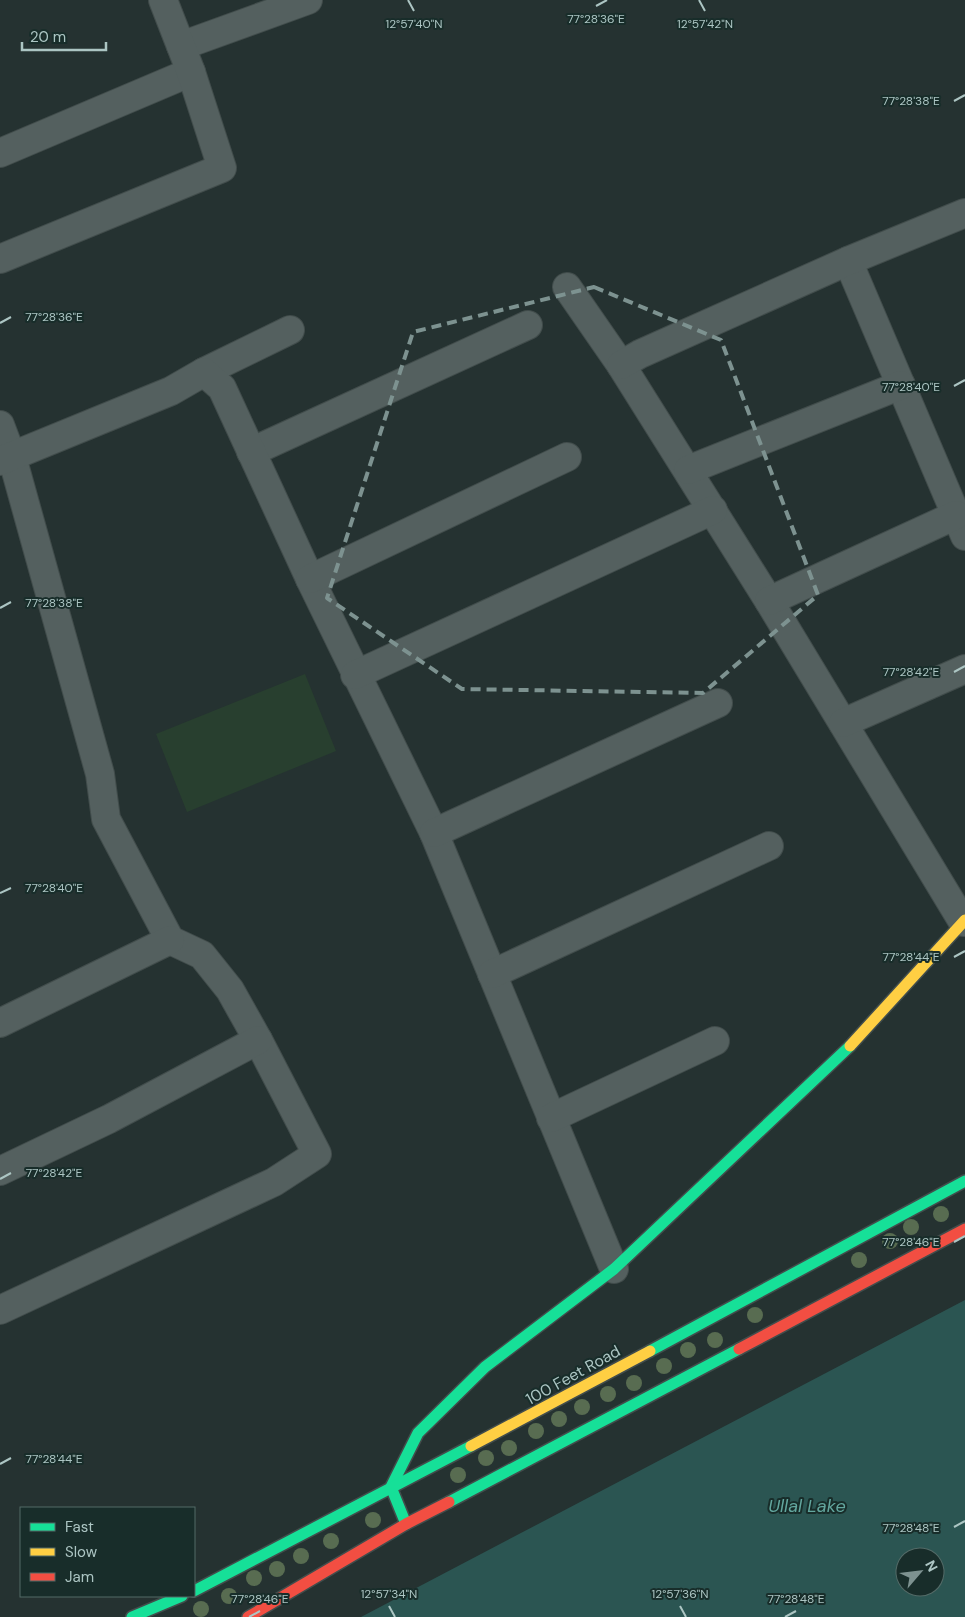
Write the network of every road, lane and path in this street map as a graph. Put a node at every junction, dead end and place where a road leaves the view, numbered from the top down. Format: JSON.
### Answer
{"nodes":[{"id":1,"x":163,"y":0,"type":"edge"},
{"id":2,"x":308,"y":0,"type":"edge"},
{"id":3,"x":181,"y":46,"type":"junction"},
{"id":4,"x":191,"y":72,"type":"junction"},
{"id":5,"x":0,"y":153,"type":"edge"},
{"id":6,"x":962,"y":222,"type":"edge"},
{"id":7,"x":0,"y":259,"type":"edge"},
{"id":8,"x":848,"y":261,"type":"junction"},
{"id":9,"x":567,"y":287,"type":"dead end"},
{"id":10,"x":528,"y":325,"type":"dead end"},
{"id":11,"x":290,"y":330,"type":"dead end"},
{"id":12,"x":621,"y":365,"type":"junction"},
{"id":13,"x":204,"y":372,"type":"junction"},
{"id":14,"x":901,"y":385,"type":"junction"},
{"id":15,"x":0,"y":425,"type":"edge"},
{"id":16,"x":251,"y":452,"type":"junction"},
{"id":17,"x":567,"y":457,"type":"dead end"},
{"id":18,"x":6,"y":459,"type":"edge"},
{"id":19,"x":688,"y":470,"type":"junction"},
{"id":20,"x":713,"y":510,"type":"junction"},
{"id":21,"x":961,"y":526,"type":"edge"},
{"id":22,"x":310,"y":579,"type":"junction"},
{"id":23,"x":770,"y":601,"type":"junction"},
{"id":24,"x":965,"y":669,"type":"edge"},
{"id":25,"x":355,"y":675,"type":"junction"},
{"id":26,"x":718,"y":703,"type":"dead end"},
{"id":27,"x":843,"y":723,"type":"junction"},
{"id":28,"x":434,"y":833,"type":"junction"},
{"id":29,"x":769,"y":846,"type":"dead end"},
{"id":30,"x":964,"y":921,"type":"edge"},
{"id":31,"x":170,"y":940,"type":"junction"},
{"id":32,"x":492,"y":974,"type":"junction"},
{"id":33,"x":0,"y":1023,"type":"edge"},
{"id":34,"x":258,"y":1040,"type":"junction"},
{"id":35,"x":715,"y":1041,"type":"dead end"},
{"id":36,"x":551,"y":1118,"type":"junction"},
{"id":37,"x":0,"y":1170,"type":"edge"},
{"id":38,"x":965,"y":1181,"type":"edge"},
{"id":39,"x":965,"y":1228,"type":"edge"},
{"id":40,"x":614,"y":1269,"type":"junction"},
{"id":41,"x":0,"y":1310,"type":"edge"},
{"id":42,"x":391,"y":1487,"type":"junction"},
{"id":43,"x":406,"y":1524,"type":"junction"},
{"id":44,"x":195,"y":1590,"type":"edge"},
{"id":45,"x":180,"y":1597,"type":"edge"},
{"id":46,"x":132,"y":1617,"type":"edge"},
{"id":47,"x":248,"y":1617,"type":"edge"}],
"edges":[{"from":1,"to":3,"type":"street"},
{"from":2,"to":3,"type":"street"},
{"from":3,"to":4,"type":"street"},
{"from":4,"to":5,"type":"street"},
{"from":4,"to":7,"type":"street"},
{"from":6,"to":8,"type":"street"},
{"from":8,"to":12,"type":"street"},
{"from":8,"to":14,"type":"street"},
{"from":9,"to":12,"type":"street"},
{"from":10,"to":16,"type":"street"},
{"from":11,"to":13,"type":"street"},
{"from":12,"to":19,"type":"street"},
{"from":13,"to":16,"type":"street"},
{"from":13,"to":18,"type":"street"},
{"from":14,"to":19,"type":"street"},
{"from":14,"to":21,"type":"street"},
{"from":15,"to":18,"type":"street"},
{"from":16,"to":22,"type":"street"},
{"from":17,"to":22,"type":"street"},
{"from":18,"to":31,"type":"street"},
{"from":19,"to":20,"type":"street"},
{"from":20,"to":23,"type":"street"},
{"from":20,"to":25,"type":"street"},
{"from":21,"to":23,"type":"street"},
{"from":22,"to":25,"type":"street"},
{"from":23,"to":27,"type":"street"},
{"from":24,"to":27,"type":"street"},
{"from":25,"to":28,"type":"street"},
{"from":26,"to":28,"type":"street"},
{"from":27,"to":30,"type":"street"},
{"from":28,"to":32,"type":"street"},
{"from":29,"to":32,"type":"street"},
{"from":30,"to":40,"type":"main road"},
{"from":31,"to":33,"type":"street"},
{"from":31,"to":34,"type":"street"},
{"from":32,"to":36,"type":"street"},
{"from":34,"to":37,"type":"street"},
{"from":34,"to":41,"type":"street"},
{"from":35,"to":36,"type":"street"},
{"from":36,"to":40,"type":"street"},
{"from":38,"to":42,"type":"main road","name":"100 Feet Road"},
{"from":39,"to":43,"type":"main road"},
{"from":40,"to":42,"type":"main road"},
{"from":42,"to":43,"type":"main road"},
{"from":42,"to":44,"type":"main road","name":"100 Feet Road"},
{"from":43,"to":47,"type":"main road"},
{"from":45,"to":46,"type":"main road"}]}
